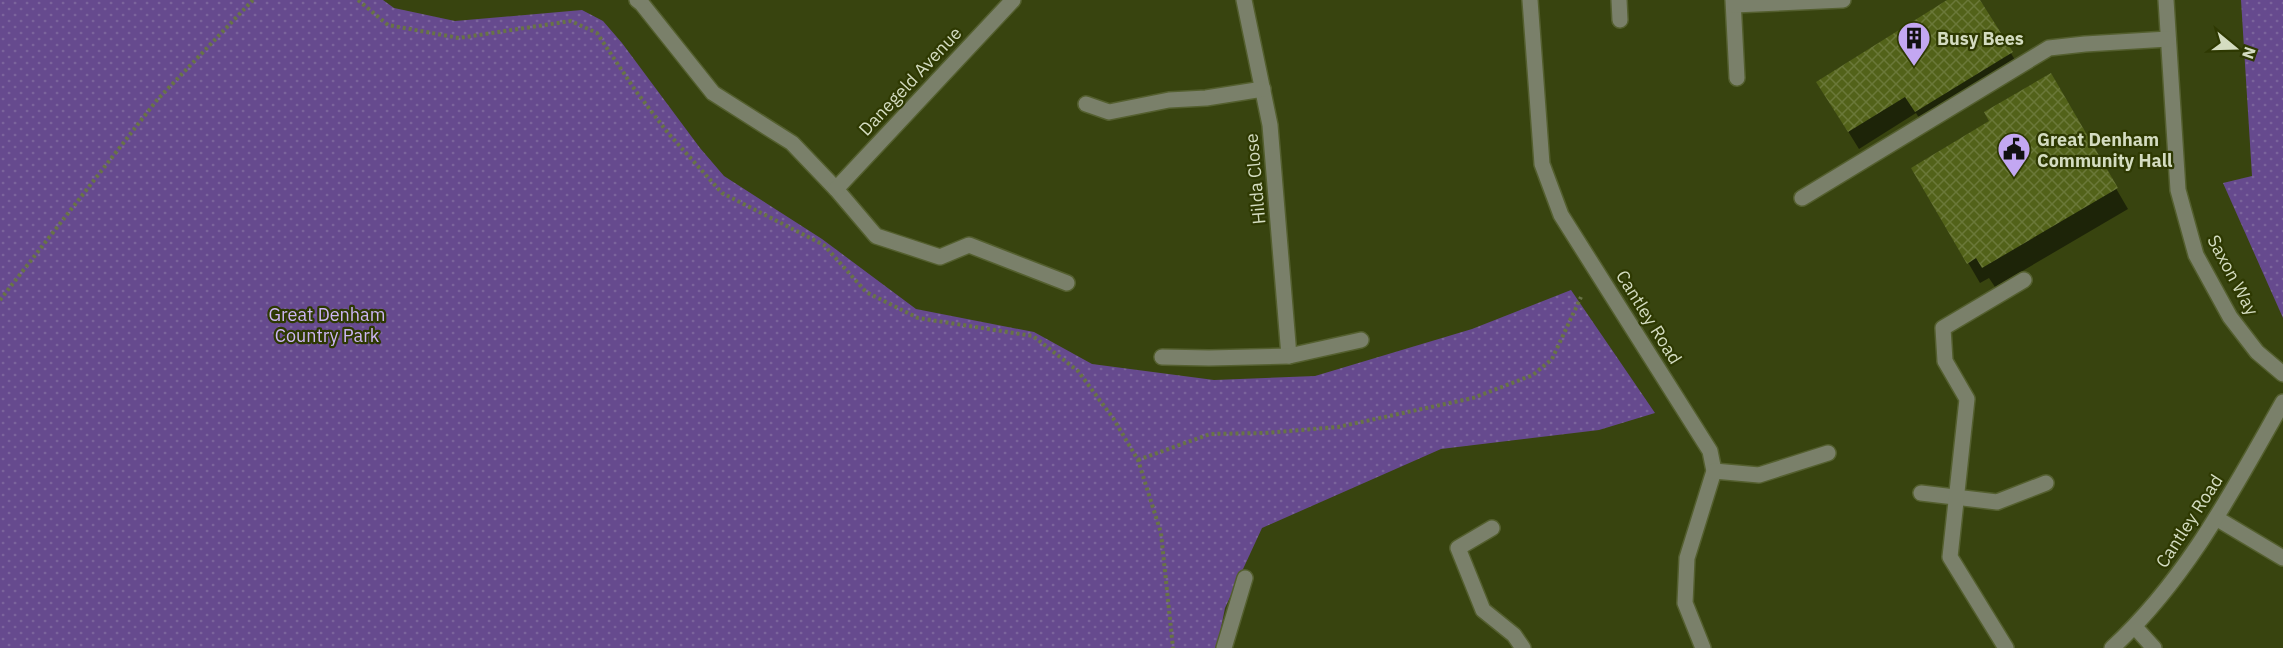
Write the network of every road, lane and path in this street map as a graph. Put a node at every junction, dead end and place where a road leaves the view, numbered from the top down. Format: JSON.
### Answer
{"nodes":[{"id":1,"x":253,"y":0,"type":"edge"},
{"id":2,"x":358,"y":0,"type":"edge"},
{"id":3,"x":637,"y":0,"type":"edge"},
{"id":4,"x":1013,"y":0,"type":"edge"},
{"id":5,"x":1244,"y":0,"type":"edge"},
{"id":6,"x":1530,"y":0,"type":"edge"},
{"id":7,"x":1619,"y":0,"type":"edge"},
{"id":8,"x":1843,"y":0,"type":"edge"},
{"id":9,"x":2166,"y":0,"type":"edge"},
{"id":10,"x":1734,"y":2,"type":"edge"},
{"id":11,"x":1620,"y":20,"type":"dead end"},
{"id":12,"x":2168,"y":39,"type":"junction"},
{"id":13,"x":1737,"y":78,"type":"dead end"},
{"id":14,"x":1263,"y":89,"type":"junction"},
{"id":15,"x":1086,"y":104,"type":"dead end"},
{"id":16,"x":836,"y":189,"type":"junction"},
{"id":17,"x":1802,"y":198,"type":"dead end"},
{"id":18,"x":1595,"y":267,"type":"junction"},
{"id":19,"x":2024,"y":280,"type":"dead end"},
{"id":20,"x":1067,"y":283,"type":"dead end"},
{"id":21,"x":0,"y":300,"type":"edge"},
{"id":22,"x":1361,"y":340,"type":"dead end"},
{"id":23,"x":1289,"y":356,"type":"junction"},
{"id":24,"x":1162,"y":357,"type":"dead end"},
{"id":25,"x":2283,"y":374,"type":"edge"},
{"id":26,"x":2283,"y":402,"type":"edge"},
{"id":27,"x":1827,"y":453,"type":"dead end"},
{"id":28,"x":1138,"y":460,"type":"junction"},
{"id":29,"x":1714,"y":471,"type":"junction"},
{"id":30,"x":2046,"y":483,"type":"dead end"},
{"id":31,"x":1921,"y":493,"type":"dead end"},
{"id":32,"x":1956,"y":497,"type":"junction"},
{"id":33,"x":2217,"y":518,"type":"junction"},
{"id":34,"x":1492,"y":528,"type":"dead end"},
{"id":35,"x":2283,"y":558,"type":"edge"},
{"id":36,"x":1245,"y":578,"type":"dead end"},
{"id":37,"x":2134,"y":627,"type":"junction"},
{"id":38,"x":1173,"y":648,"type":"edge"},
{"id":39,"x":1224,"y":648,"type":"edge"},
{"id":40,"x":1523,"y":648,"type":"edge"},
{"id":41,"x":1703,"y":648,"type":"edge"},
{"id":42,"x":2006,"y":648,"type":"edge"},
{"id":43,"x":2112,"y":648,"type":"edge"},
{"id":44,"x":2154,"y":648,"type":"edge"}],
"edges":[{"from":1,"to":21,"type":"path"},
{"from":2,"to":28,"type":"path"},
{"from":3,"to":16,"type":"street"},
{"from":4,"to":16,"type":"street","name":"Danegeld Avenue"},
{"from":5,"to":14,"type":"street","name":"Hilda Close"},
{"from":6,"to":18,"type":"street","name":"Cantley Road"},
{"from":7,"to":11,"type":"street"},
{"from":8,"to":10,"type":"street"},
{"from":9,"to":12,"type":"street","name":"Saxon Way"},
{"from":10,"to":13,"type":"street"},
{"from":12,"to":17,"type":"street"},
{"from":12,"to":25,"type":"street","name":"Saxon Way"},
{"from":14,"to":15,"type":"street"},
{"from":14,"to":23,"type":"street","name":"Hilda Close"},
{"from":16,"to":20,"type":"street"},
{"from":18,"to":28,"type":"path"},
{"from":18,"to":29,"type":"street","name":"Cantley Road"},
{"from":19,"to":32,"type":"street"},
{"from":22,"to":23,"type":"street"},
{"from":23,"to":24,"type":"street"},
{"from":26,"to":33,"type":"street","name":"Cantley Road"},
{"from":27,"to":29,"type":"street"},
{"from":28,"to":38,"type":"path"},
{"from":29,"to":41,"type":"street"},
{"from":30,"to":32,"type":"street"},
{"from":31,"to":32,"type":"street"},
{"from":32,"to":42,"type":"street"},
{"from":33,"to":35,"type":"street"},
{"from":33,"to":37,"type":"street","name":"Cantley Road"},
{"from":34,"to":40,"type":"street"},
{"from":36,"to":39,"type":"street"},
{"from":37,"to":43,"type":"street","name":"Cantley Road"},
{"from":37,"to":44,"type":"street"}]}
